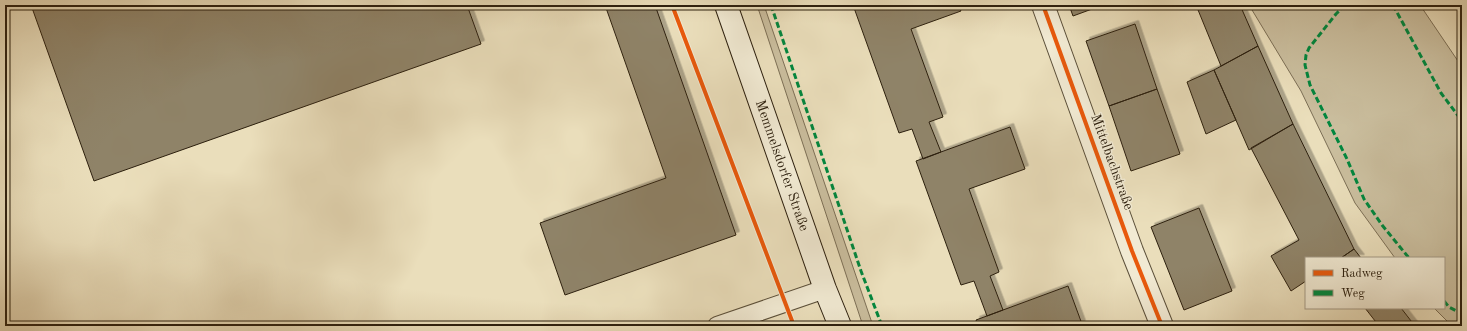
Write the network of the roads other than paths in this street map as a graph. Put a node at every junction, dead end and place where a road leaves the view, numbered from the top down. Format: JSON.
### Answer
{"nodes":[{"id":1,"x":726,"y":5,"type":"edge"},
{"id":2,"x":1043,"y":5,"type":"edge"},
{"id":3,"x":825,"y":289,"type":"junction"},
{"id":4,"x":718,"y":326,"type":"edge"},
{"id":5,"x":840,"y":326,"type":"edge"},
{"id":6,"x":1162,"y":326,"type":"edge"}],
"edges":[{"from":1,"to":3,"type":"main road","name":"Memmelsdorfer Straße"},
{"from":2,"to":6,"type":"main road","name":"Mittelbachstraße"},
{"from":3,"to":4,"type":"lane"},
{"from":3,"to":5,"type":"main road","name":"Memmelsdorfer Straße"}]}
